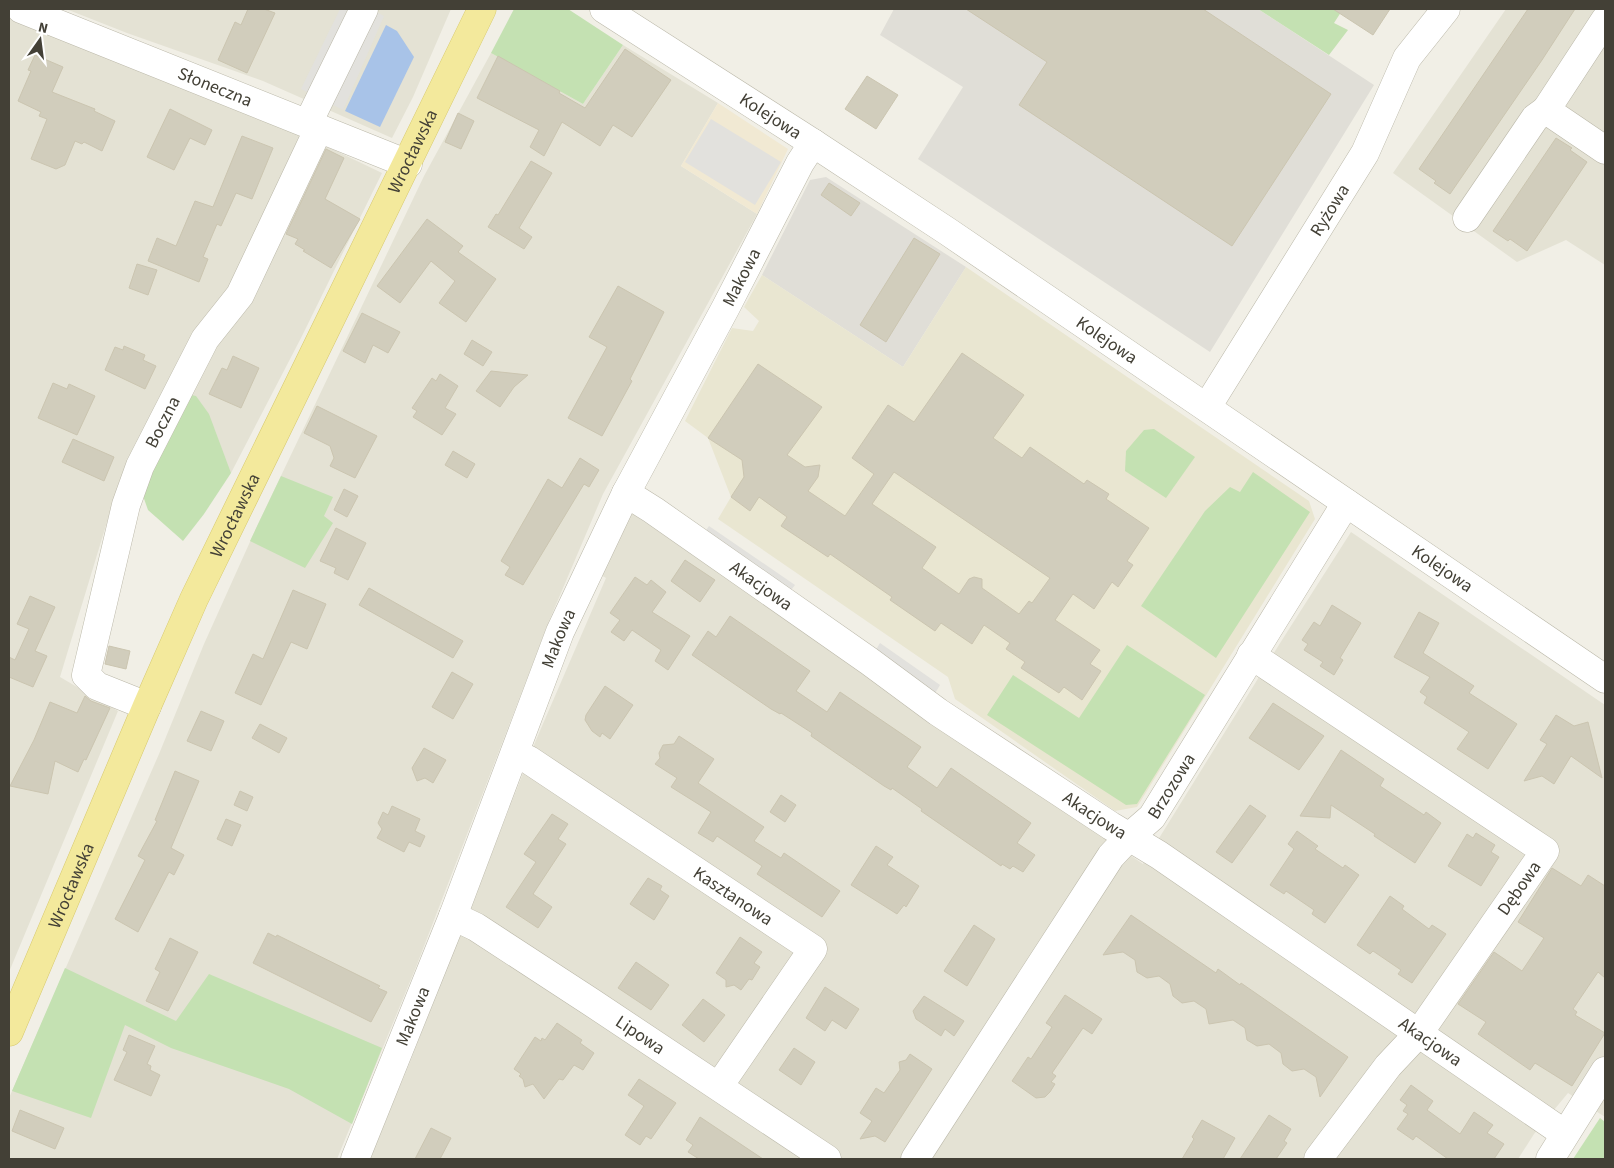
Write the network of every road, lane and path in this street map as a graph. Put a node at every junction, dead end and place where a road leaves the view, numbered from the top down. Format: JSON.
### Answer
{"nodes":[{"id":1,"x":21,"y":9,"type":"edge"},
{"id":2,"x":364,"y":9,"type":"edge"},
{"id":3,"x":482,"y":9,"type":"edge"},
{"id":4,"x":604,"y":9,"type":"edge"},
{"id":5,"x":1446,"y":9,"type":"edge"},
{"id":6,"x":1605,"y":20,"type":"edge"},
{"id":7,"x":1546,"y":110,"type":"junction"},
{"id":8,"x":314,"y":125,"type":"junction"},
{"id":9,"x":813,"y":143,"type":"junction"},
{"id":10,"x":1605,"y":150,"type":"edge"},
{"id":11,"x":408,"y":164,"type":"junction"},
{"id":12,"x":1467,"y":218,"type":"dead end"},
{"id":13,"x":1207,"y":407,"type":"junction"},
{"id":14,"x":626,"y":493,"type":"junction"},
{"id":15,"x":1346,"y":503,"type":"junction"},
{"id":16,"x":1251,"y":655,"type":"junction"},
{"id":17,"x":1605,"y":679,"type":"edge"},
{"id":18,"x":147,"y":706,"type":"junction"},
{"id":19,"x":515,"y":753,"type":"junction"},
{"id":20,"x":1129,"y":837,"type":"junction"},
{"id":21,"x":453,"y":916,"type":"junction"},
{"id":22,"x":9,"y":1032,"type":"edge"},
{"id":23,"x":1419,"y":1033,"type":"junction"},
{"id":24,"x":1605,"y":1071,"type":"edge"},
{"id":25,"x":719,"y":1086,"type":"junction"},
{"id":26,"x":1565,"y":1134,"type":"junction"},
{"id":27,"x":356,"y":1159,"type":"edge"},
{"id":28,"x":827,"y":1159,"type":"edge"},
{"id":29,"x":915,"y":1159,"type":"edge"},
{"id":30,"x":1318,"y":1159,"type":"edge"},
{"id":31,"x":1550,"y":1159,"type":"edge"}],
"edges":[{"from":1,"to":8,"type":"street","name":"Słoneczna"},
{"from":2,"to":8,"type":"street"},
{"from":3,"to":11,"type":"main road","name":"Wrocławska"},
{"from":4,"to":9,"type":"street","name":"Kolejowa"},
{"from":5,"to":13,"type":"street","name":"Ryżowa"},
{"from":6,"to":7,"type":"street"},
{"from":7,"to":10,"type":"street"},
{"from":7,"to":12,"type":"street"},
{"from":8,"to":11,"type":"street","name":"Słoneczna"},
{"from":8,"to":18,"type":"street","name":"Boczna"},
{"from":9,"to":13,"type":"street","name":"Kolejowa"},
{"from":9,"to":14,"type":"street","name":"Makowa"},
{"from":11,"to":18,"type":"main road","name":"Wrocławska"},
{"from":13,"to":15,"type":"street","name":"Kolejowa"},
{"from":14,"to":19,"type":"street","name":"Makowa"},
{"from":14,"to":20,"type":"street","name":"Akacjowa"},
{"from":15,"to":16,"type":"street","name":"Brzozowa"},
{"from":15,"to":17,"type":"street","name":"Kolejowa"},
{"from":16,"to":20,"type":"street","name":"Brzozowa"},
{"from":16,"to":23,"type":"street","name":"Dębowa"},
{"from":18,"to":22,"type":"main road","name":"Wrocławska"},
{"from":19,"to":21,"type":"street","name":"Makowa"},
{"from":19,"to":25,"type":"street","name":"Kasztanowa"},
{"from":20,"to":23,"type":"street","name":"Akacjowa"},
{"from":20,"to":29,"type":"street","name":"Brzozowa"},
{"from":21,"to":25,"type":"street","name":"Lipowa"},
{"from":21,"to":27,"type":"street","name":"Makowa"},
{"from":23,"to":26,"type":"street","name":"Akacjowa"},
{"from":23,"to":30,"type":"street","name":"Dębowa"},
{"from":24,"to":26,"type":"street"},
{"from":25,"to":28,"type":"street","name":"Lipowa"},
{"from":26,"to":31,"type":"street"}]}
